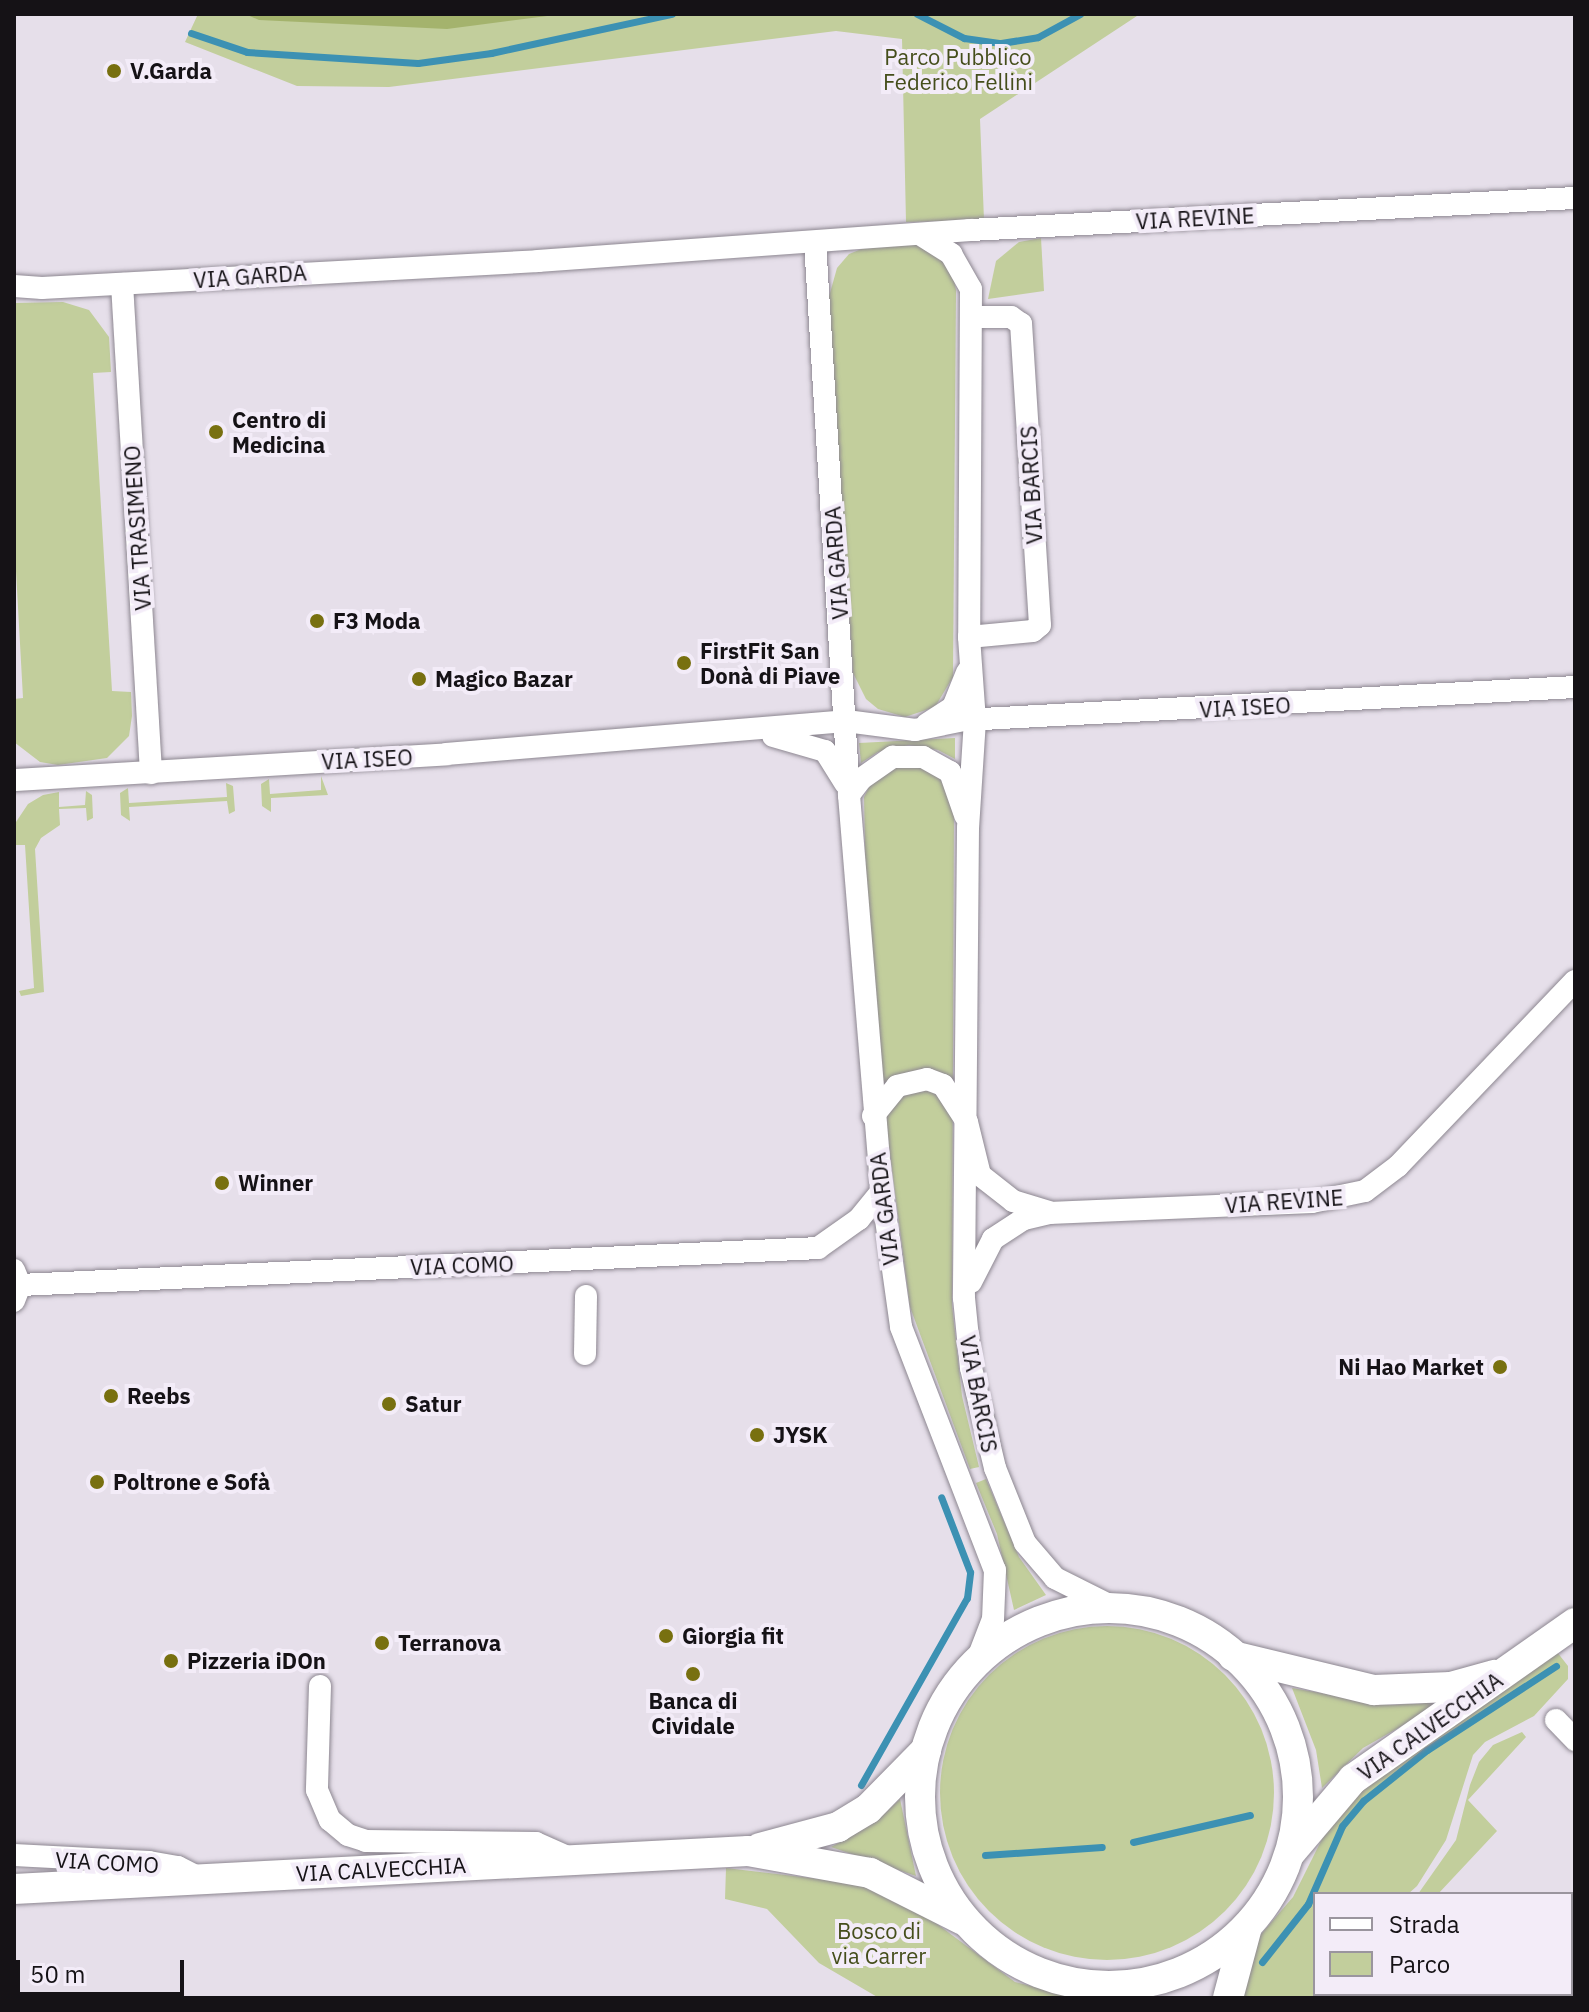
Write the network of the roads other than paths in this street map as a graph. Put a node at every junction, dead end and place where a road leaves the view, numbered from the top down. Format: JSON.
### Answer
{"nodes":[{"id":1,"x":1575,"y":198,"type":"edge"},
{"id":2,"x":921,"y":235,"type":"junction"},
{"id":3,"x":815,"y":242,"type":"junction"},
{"id":4,"x":122,"y":284,"type":"junction"},
{"id":5,"x":14,"y":286,"type":"edge"},
{"id":6,"x":972,"y":317,"type":"junction"},
{"id":7,"x":969,"y":637,"type":"junction"},
{"id":8,"x":970,"y":663,"type":"junction"},
{"id":9,"x":843,"y":681,"type":"junction"},
{"id":10,"x":1575,"y":687,"type":"edge"},
{"id":11,"x":975,"y":720,"type":"junction"},
{"id":12,"x":846,"y":721,"type":"junction"},
{"id":13,"x":909,"y":729,"type":"junction"},
{"id":14,"x":719,"y":732,"type":"junction"},
{"id":15,"x":151,"y":773,"type":"junction"},
{"id":16,"x":14,"y":780,"type":"edge"},
{"id":17,"x":849,"y":795,"type":"junction"},
{"id":18,"x":968,"y":828,"type":"junction"},
{"id":19,"x":1575,"y":981,"type":"edge"},
{"id":20,"x":873,"y":1116,"type":"junction"},
{"id":21,"x":967,"y":1122,"type":"junction"},
{"id":22,"x":881,"y":1192,"type":"junction"},
{"id":23,"x":1049,"y":1213,"type":"junction"},
{"id":24,"x":16,"y":1285,"type":"edge"},
{"id":25,"x":586,"y":1296,"type":"dead end"},
{"id":26,"x":966,"y":1331,"type":"junction"},
{"id":27,"x":585,"y":1354,"type":"dead end"},
{"id":28,"x":1117,"y":1609,"type":"junction"},
{"id":29,"x":1575,"y":1623,"type":"edge"},
{"id":30,"x":1233,"y":1656,"type":"junction"},
{"id":31,"x":976,"y":1663,"type":"junction"},
{"id":32,"x":1511,"y":1669,"type":"junction"},
{"id":33,"x":320,"y":1686,"type":"dead end"},
{"id":34,"x":1556,"y":1720,"type":"dead end"},
{"id":35,"x":1575,"y":1740,"type":"edge"},
{"id":36,"x":926,"y":1750,"type":"junction"},
{"id":37,"x":748,"y":1851,"type":"junction"},
{"id":38,"x":14,"y":1855,"type":"edge"},
{"id":39,"x":1288,"y":1857,"type":"junction"},
{"id":40,"x":571,"y":1858,"type":"junction"},
{"id":41,"x":199,"y":1878,"type":"junction"},
{"id":42,"x":14,"y":1889,"type":"edge"},
{"id":43,"x":968,"y":1923,"type":"junction"},
{"id":44,"x":1248,"y":1925,"type":"junction"},
{"id":45,"x":1095,"y":1985,"type":"junction"},
{"id":46,"x":1132,"y":1998,"type":"edge"},
{"id":47,"x":1228,"y":1998,"type":"edge"}],
"edges":[{"from":1,"to":2,"type":"street","name":"VIA REVINE"},
{"from":2,"to":3,"type":"street","name":"VIA REVINE"},
{"from":2,"to":6,"type":"street","name":"VIA BARCIS"},
{"from":3,"to":4,"type":"street","name":"VIA GARDA"},
{"from":3,"to":9,"type":"street","name":"VIA GARDA"},
{"from":4,"to":5,"type":"street","name":"VIA GARDA"},
{"from":4,"to":15,"type":"street","name":"VIA TRASIMENO"},
{"from":6,"to":7,"type":"street","name":"VIA BARCIS"},
{"from":6,"to":7,"type":"street","name":"VIA BARCIS"},
{"from":7,"to":8,"type":"street","name":"VIA BARCIS"},
{"from":8,"to":11,"type":"street","name":"VIA BARCIS"},
{"from":8,"to":13,"type":"street"},
{"from":9,"to":12,"type":"street","name":"VIA GARDA"},
{"from":9,"to":13,"type":"street"},
{"from":10,"to":11,"type":"street","name":"VIA ISEO"},
{"from":11,"to":13,"type":"street","name":"VIA ISEO"},
{"from":11,"to":18,"type":"street","name":"VIA BARCIS"},
{"from":12,"to":13,"type":"street","name":"VIA ISEO"},
{"from":12,"to":14,"type":"street","name":"VIA ISEO"},
{"from":12,"to":17,"type":"street","name":"VIA GARDA"},
{"from":14,"to":15,"type":"street","name":"VIA ISEO"},
{"from":14,"to":17,"type":"street","name":"VIA ISEO"},
{"from":15,"to":16,"type":"street","name":"VIA ISEO"},
{"from":17,"to":18,"type":"street","name":"VIA BARCIS"},
{"from":17,"to":20,"type":"street","name":"VIA GARDA"},
{"from":18,"to":21,"type":"street","name":"VIA BARCIS"},
{"from":19,"to":23,"type":"street","name":"VIA REVINE"},
{"from":20,"to":21,"type":"street"},
{"from":20,"to":22,"type":"street","name":"VIA GARDA"},
{"from":21,"to":23,"type":"street","name":"VIA REVINE"},
{"from":21,"to":26,"type":"street","name":"VIA BARCIS"},
{"from":22,"to":24,"type":"street","name":"VIA COMO"},
{"from":22,"to":31,"type":"street","name":"VIA GARDA"},
{"from":23,"to":26,"type":"street","name":"VIA REVINE"},
{"from":25,"to":27,"type":"street"},
{"from":26,"to":28,"type":"street","name":"VIA BARCIS"},
{"from":28,"to":30,"type":"main road"},
{"from":28,"to":31,"type":"main road"},
{"from":29,"to":32,"type":"main road","name":"VIA CALVECCHIA"},
{"from":30,"to":32,"type":"main road","name":"VIA CALVECCHIA"},
{"from":30,"to":39,"type":"main road"},
{"from":31,"to":36,"type":"main road"},
{"from":32,"to":39,"type":"main road","name":"VIA CALVECCHIA"},
{"from":33,"to":40,"type":"street"},
{"from":34,"to":35,"type":"street"},
{"from":36,"to":37,"type":"main road","name":"VIA CALVECCHIA"},
{"from":36,"to":43,"type":"main road"},
{"from":37,"to":40,"type":"main road","name":"VIA CALVECCHIA"},
{"from":37,"to":43,"type":"main road","name":"VIA CALVECCHIA"},
{"from":38,"to":41,"type":"street","name":"VIA COMO"},
{"from":39,"to":44,"type":"main road"},
{"from":40,"to":41,"type":"main road","name":"VIA CALVECCHIA"},
{"from":41,"to":42,"type":"main road","name":"VIA CALVECCHIA"},
{"from":43,"to":45,"type":"main road"},
{"from":44,"to":45,"type":"main road"},
{"from":44,"to":47,"type":"main road"},
{"from":45,"to":46,"type":"main road"}]}
